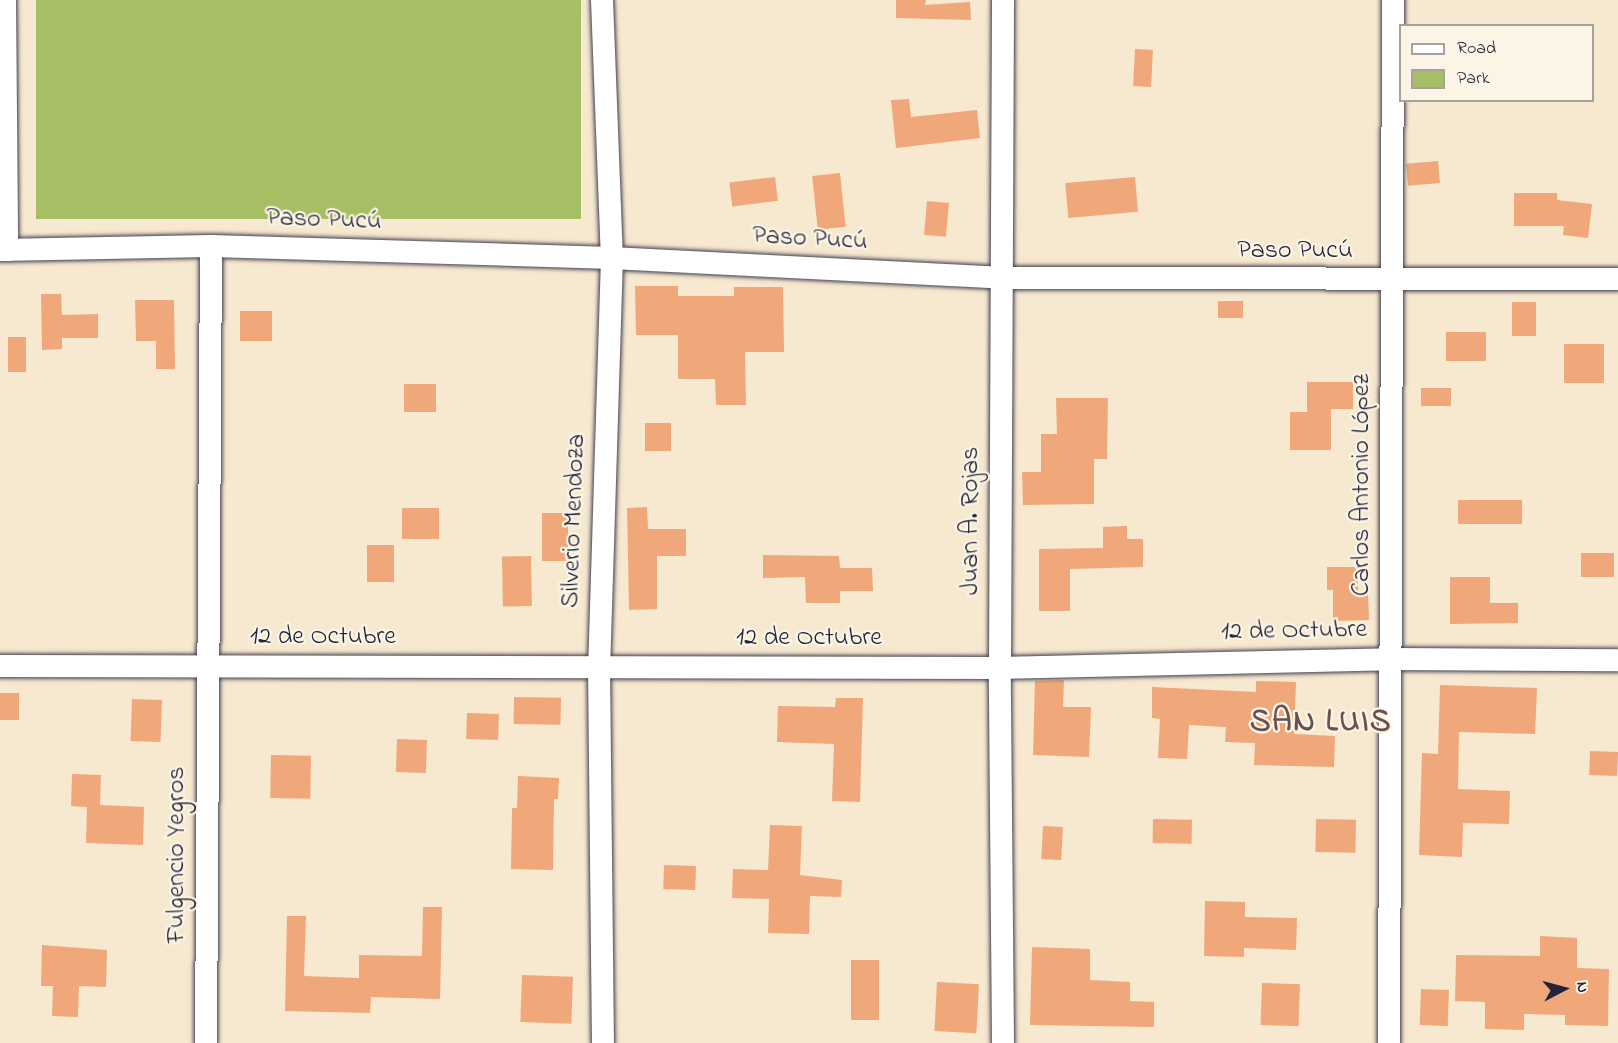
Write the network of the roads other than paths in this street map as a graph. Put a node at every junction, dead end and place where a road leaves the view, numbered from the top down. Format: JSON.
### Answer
{"nodes":[{"id":1,"x":5,"y":0,"type":"edge"},
{"id":2,"x":603,"y":0,"type":"edge"},
{"id":3,"x":1003,"y":0,"type":"edge"},
{"id":4,"x":1393,"y":0,"type":"edge"},
{"id":5,"x":211,"y":246,"type":"junction"},
{"id":6,"x":4,"y":250,"type":"edge"},
{"id":7,"x":612,"y":258,"type":"junction"},
{"id":8,"x":1003,"y":278,"type":"junction"},
{"id":9,"x":1618,"y":279,"type":"edge"},
{"id":10,"x":1391,"y":281,"type":"junction"},
{"id":11,"x":1391,"y":658,"type":"junction"},
{"id":12,"x":1618,"y":660,"type":"edge"},
{"id":13,"x":0,"y":666,"type":"edge"},
{"id":14,"x":599,"y":666,"type":"junction"},
{"id":15,"x":207,"y":668,"type":"junction"},
{"id":16,"x":1000,"y":668,"type":"junction"},
{"id":17,"x":206,"y":1043,"type":"edge"},
{"id":18,"x":603,"y":1043,"type":"edge"},
{"id":19,"x":1003,"y":1043,"type":"edge"},
{"id":20,"x":1389,"y":1043,"type":"edge"}],
"edges":[{"from":1,"to":6,"type":"street"},
{"from":2,"to":7,"type":"street","name":"Silverio Mendoza"},
{"from":3,"to":8,"type":"street","name":"Juan A. Rojas"},
{"from":4,"to":10,"type":"street","name":"Carlos Antonio López"},
{"from":5,"to":6,"type":"street","name":"Paso Pucú"},
{"from":5,"to":7,"type":"street","name":"Paso Pucú"},
{"from":5,"to":15,"type":"street","name":"Fulgencio Yegros"},
{"from":7,"to":8,"type":"street","name":"Paso Pucú"},
{"from":7,"to":14,"type":"street","name":"Silverio Mendoza"},
{"from":8,"to":10,"type":"street","name":"Paso Pucú"},
{"from":8,"to":16,"type":"street","name":"Juan A. Rojas"},
{"from":9,"to":10,"type":"street","name":"Paso Pucú"},
{"from":10,"to":11,"type":"street","name":"Carlos Antonio López"},
{"from":11,"to":12,"type":"street","name":"12 de Octubre"},
{"from":11,"to":16,"type":"street","name":"12 de Octubre"},
{"from":11,"to":20,"type":"street","name":"Carlos Antonio López"},
{"from":13,"to":15,"type":"street","name":"12 de Octubre"},
{"from":14,"to":15,"type":"street","name":"12 de Octubre"},
{"from":14,"to":16,"type":"street","name":"12 de Octubre"},
{"from":14,"to":18,"type":"street","name":"Silverio Mendoza"},
{"from":15,"to":17,"type":"street","name":"Fulgencio Yegros"},
{"from":16,"to":19,"type":"street","name":"Juan A. Rojas"}]}
